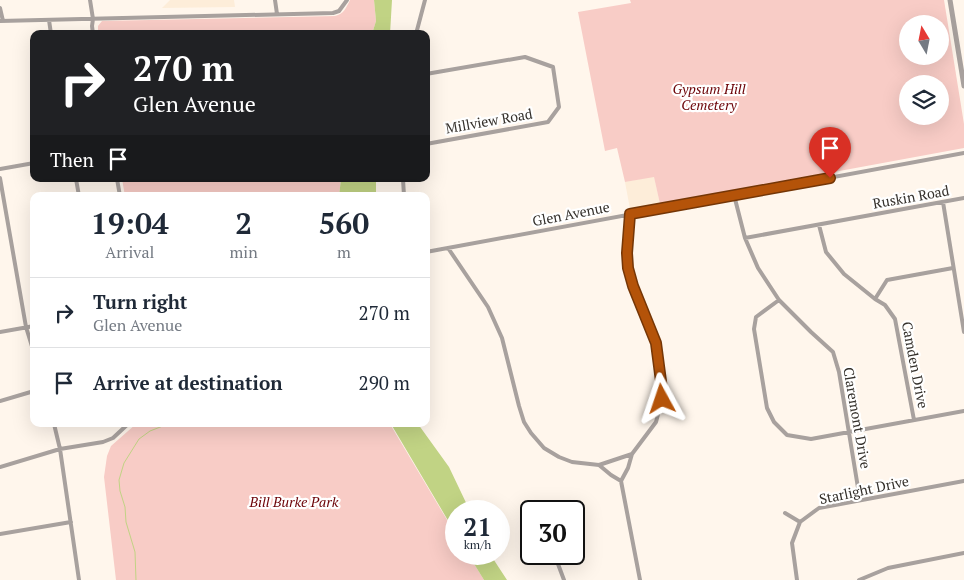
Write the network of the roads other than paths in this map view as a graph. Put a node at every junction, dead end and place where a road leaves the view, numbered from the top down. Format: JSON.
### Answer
{"nodes":[{"id":1,"x":90,"y":0,"type":"edge"},
{"id":2,"x":274,"y":0,"type":"edge"},
{"id":3,"x":346,"y":0,"type":"edge"},
{"id":4,"x":425,"y":0,"type":"edge"},
{"id":5,"x":950,"y":0,"type":"edge"},
{"id":6,"x":0,"y":8,"type":"edge"},
{"id":7,"x":277,"y":14,"type":"junction"},
{"id":8,"x":93,"y":19,"type":"junction"},
{"id":9,"x":49,"y":20,"type":"junction"},
{"id":10,"x":1,"y":21,"type":"edge"},
{"id":11,"x":50,"y":30,"type":"edge"},
{"id":12,"x":92,"y":30,"type":"edge"},
{"id":13,"x":417,"y":30,"type":"edge"},
{"id":14,"x":964,"y":42,"type":"edge"},
{"id":15,"x":958,"y":44,"type":"junction"},
{"id":16,"x":430,"y":73,"type":"edge"},
{"id":17,"x":964,"y":86,"type":"edge"},
{"id":18,"x":430,"y":143,"type":"edge"},
{"id":19,"x":964,"y":154,"type":"edge"},
{"id":20,"x":30,"y":164,"type":"edge"},
{"id":21,"x":0,"y":169,"type":"edge"},
{"id":22,"x":0,"y":178,"type":"edge"},
{"id":23,"x":734,"y":195,"type":"junction"},
{"id":24,"x":964,"y":198,"type":"edge"},
{"id":25,"x":943,"y":202,"type":"junction"},
{"id":26,"x":630,"y":214,"type":"junction"},
{"id":27,"x":819,"y":225,"type":"junction"},
{"id":28,"x":745,"y":238,"type":"junction"},
{"id":29,"x":448,"y":248,"type":"junction"},
{"id":30,"x":430,"y":251,"type":"edge"},
{"id":31,"x":953,"y":268,"type":"junction"},
{"id":32,"x":875,"y":299,"type":"junction"},
{"id":33,"x":778,"y":300,"type":"junction"},
{"id":34,"x":30,"y":326,"type":"edge"},
{"id":35,"x":26,"y":327,"type":"junction"},
{"id":36,"x":0,"y":332,"type":"edge"},
{"id":37,"x":964,"y":332,"type":"edge"},
{"id":38,"x":30,"y":340,"type":"edge"},
{"id":39,"x":30,"y":392,"type":"edge"},
{"id":40,"x":0,"y":401,"type":"edge"},
{"id":41,"x":964,"y":411,"type":"edge"},
{"id":42,"x":914,"y":420,"type":"junction"},
{"id":43,"x":55,"y":427,"type":"edge"},
{"id":44,"x":125,"y":427,"type":"edge"},
{"id":45,"x":849,"y":433,"type":"junction"},
{"id":46,"x":60,"y":449,"type":"junction"},
{"id":47,"x":632,"y":454,"type":"junction"},
{"id":48,"x":599,"y":465,"type":"junction"},
{"id":49,"x":0,"y":467,"type":"edge"},
{"id":50,"x":621,"y":481,"type":"junction"},
{"id":51,"x":964,"y":481,"type":"edge"},
{"id":52,"x":860,"y":500,"type":"junction"},
{"id":53,"x":785,"y":513,"type":"dead end"},
{"id":54,"x":70,"y":522,"type":"junction"},
{"id":55,"x":800,"y":522,"type":"junction"},
{"id":56,"x":0,"y":534,"type":"edge"},
{"id":57,"x":964,"y":553,"type":"edge"},
{"id":58,"x":558,"y":565,"type":"edge"},
{"id":59,"x":80,"y":580,"type":"edge"},
{"id":60,"x":564,"y":580,"type":"edge"},
{"id":61,"x":640,"y":580,"type":"edge"},
{"id":62,"x":798,"y":580,"type":"edge"},
{"id":63,"x":859,"y":580,"type":"edge"}],
"edges":[{"from":1,"to":8,"type":"street"},
{"from":2,"to":7,"type":"street"},
{"from":3,"to":7,"type":"street"},
{"from":4,"to":13,"type":"street"},
{"from":5,"to":15,"type":"street"},
{"from":6,"to":10,"type":"street"},
{"from":7,"to":8,"type":"street"},
{"from":8,"to":9,"type":"street"},
{"from":8,"to":12,"type":"street"},
{"from":9,"to":10,"type":"street"},
{"from":9,"to":11,"type":"street"},
{"from":14,"to":15,"type":"street"},
{"from":15,"to":17,"type":"street"},
{"from":16,"to":18,"type":"street","name":"Millview Road"},
{"from":19,"to":23,"type":"street","name":"Glen Avenue"},
{"from":20,"to":21,"type":"street"},
{"from":22,"to":35,"type":"street"},
{"from":23,"to":26,"type":"street","name":"Glen Avenue"},
{"from":23,"to":28,"type":"street","name":"Claremont Drive"},
{"from":24,"to":25,"type":"street","name":"Ruskin Road"},
{"from":25,"to":27,"type":"street","name":"Ruskin Road"},
{"from":25,"to":31,"type":"street"},
{"from":26,"to":29,"type":"street","name":"Glen Avenue"},
{"from":26,"to":47,"type":"street"},
{"from":27,"to":28,"type":"street","name":"Ruskin Road"},
{"from":27,"to":32,"type":"street","name":"Camden Drive"},
{"from":28,"to":33,"type":"street","name":"Claremont Drive"},
{"from":29,"to":30,"type":"street","name":"Glen Avenue"},
{"from":29,"to":48,"type":"street"},
{"from":31,"to":32,"type":"street"},
{"from":31,"to":37,"type":"street"},
{"from":32,"to":42,"type":"street","name":"Camden Drive"},
{"from":33,"to":45,"type":"street","name":"Claremont Drive"},
{"from":33,"to":45,"type":"street"},
{"from":34,"to":35,"type":"street"},
{"from":35,"to":36,"type":"street"},
{"from":35,"to":38,"type":"street"},
{"from":39,"to":40,"type":"street"},
{"from":41,"to":42,"type":"street"},
{"from":42,"to":45,"type":"street"},
{"from":43,"to":46,"type":"street"},
{"from":44,"to":46,"type":"street"},
{"from":45,"to":52,"type":"street","name":"Claremont Drive"},
{"from":46,"to":49,"type":"street"},
{"from":46,"to":54,"type":"street"},
{"from":47,"to":48,"type":"street"},
{"from":47,"to":50,"type":"street"},
{"from":48,"to":50,"type":"street"},
{"from":50,"to":61,"type":"street"},
{"from":51,"to":52,"type":"street","name":"Starlight Drive"},
{"from":52,"to":55,"type":"street","name":"Starlight Drive"},
{"from":53,"to":55,"type":"street"},
{"from":54,"to":56,"type":"street"},
{"from":54,"to":59,"type":"street"},
{"from":55,"to":62,"type":"street"},
{"from":57,"to":63,"type":"street"},
{"from":58,"to":60,"type":"street"}]}
